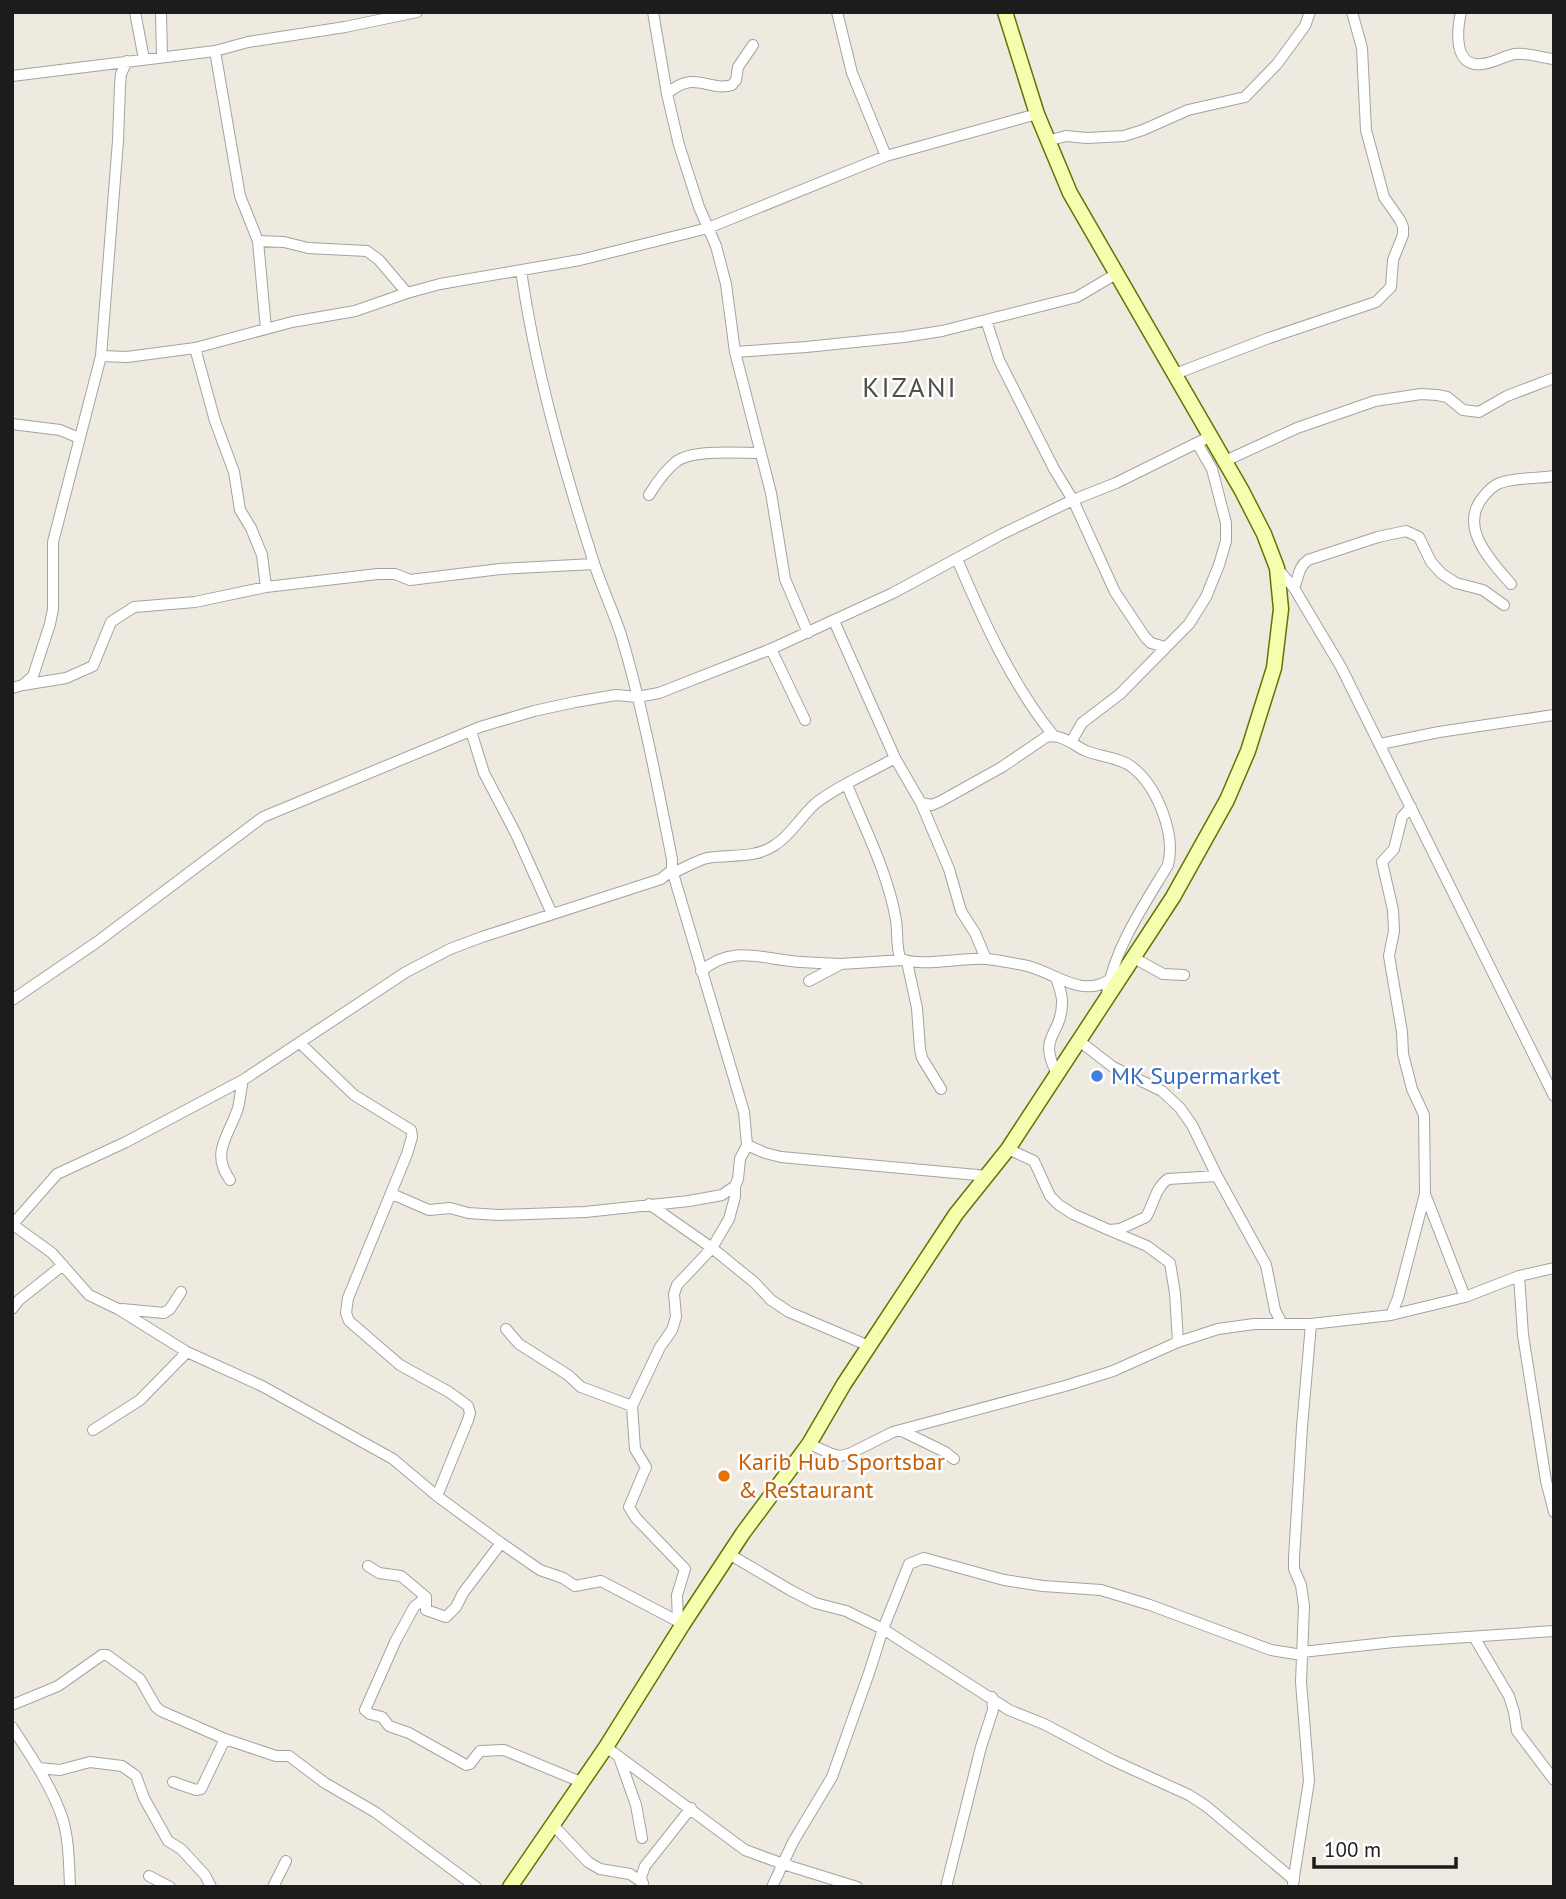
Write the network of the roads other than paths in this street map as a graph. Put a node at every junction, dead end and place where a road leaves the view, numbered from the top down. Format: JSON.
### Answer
{"nodes":[{"id":1,"x":135,"y":12,"type":"edge"},
{"id":2,"x":161,"y":12,"type":"edge"},
{"id":3,"x":417,"y":12,"type":"edge"},
{"id":4,"x":653,"y":12,"type":"edge"},
{"id":5,"x":837,"y":12,"type":"edge"},
{"id":6,"x":1005,"y":12,"type":"edge"},
{"id":7,"x":1310,"y":12,"type":"edge"},
{"id":8,"x":1352,"y":12,"type":"edge"},
{"id":9,"x":1461,"y":12,"type":"edge"},
{"id":10,"x":754,"y":45,"type":"dead end"},
{"id":11,"x":215,"y":51,"type":"junction"},
{"id":12,"x":162,"y":57,"type":"junction"},
{"id":13,"x":144,"y":59,"type":"junction"},
{"id":14,"x":1554,"y":59,"type":"edge"},
{"id":15,"x":127,"y":61,"type":"junction"},
{"id":16,"x":12,"y":76,"type":"edge"},
{"id":17,"x":667,"y":94,"type":"junction"},
{"id":18,"x":1037,"y":114,"type":"junction"},
{"id":19,"x":1047,"y":141,"type":"junction"},
{"id":20,"x":887,"y":156,"type":"junction"},
{"id":21,"x":708,"y":228,"type":"junction"},
{"id":22,"x":258,"y":241,"type":"junction"},
{"id":23,"x":521,"y":270,"type":"junction"},
{"id":24,"x":1116,"y":274,"type":"junction"},
{"id":25,"x":407,"y":293,"type":"junction"},
{"id":26,"x":986,"y":320,"type":"junction"},
{"id":27,"x":266,"y":328,"type":"junction"},
{"id":28,"x":195,"y":348,"type":"junction"},
{"id":29,"x":735,"y":352,"type":"junction"},
{"id":30,"x":101,"y":356,"type":"junction"},
{"id":31,"x":1175,"y":374,"type":"junction"},
{"id":32,"x":1554,"y":378,"type":"edge"},
{"id":33,"x":12,"y":424,"type":"edge"},
{"id":34,"x":1211,"y":436,"type":"junction"},
{"id":35,"x":79,"y":438,"type":"junction"},
{"id":36,"x":1197,"y":443,"type":"junction"},
{"id":37,"x":760,"y":453,"type":"junction"},
{"id":38,"x":1224,"y":461,"type":"junction"},
{"id":39,"x":1554,"y":476,"type":"edge"},
{"id":40,"x":649,"y":495,"type":"dead end"},
{"id":41,"x":1073,"y":500,"type":"junction"},
{"id":42,"x":957,"y":559,"type":"junction"},
{"id":43,"x":594,"y":564,"type":"junction"},
{"id":44,"x":1277,"y":568,"type":"junction"},
{"id":45,"x":1511,"y":584,"type":"dead end"},
{"id":46,"x":266,"y":587,"type":"junction"},
{"id":47,"x":1294,"y":588,"type":"junction"},
{"id":48,"x":1504,"y":605,"type":"dead end"},
{"id":49,"x":834,"y":621,"type":"junction"},
{"id":50,"x":808,"y":633,"type":"junction"},
{"id":51,"x":1165,"y":646,"type":"junction"},
{"id":52,"x":771,"y":649,"type":"junction"},
{"id":53,"x":23,"y":685,"type":"junction"},
{"id":54,"x":12,"y":688,"type":"edge"},
{"id":55,"x":637,"y":697,"type":"junction"},
{"id":56,"x":1554,"y":715,"type":"edge"},
{"id":57,"x":805,"y":720,"type":"dead end"},
{"id":58,"x":471,"y":731,"type":"junction"},
{"id":59,"x":1054,"y":735,"type":"junction"},
{"id":60,"x":1071,"y":742,"type":"junction"},
{"id":61,"x":1380,"y":744,"type":"junction"},
{"id":62,"x":895,"y":758,"type":"junction"},
{"id":63,"x":847,"y":785,"type":"junction"},
{"id":64,"x":927,"y":804,"type":"junction"},
{"id":65,"x":1411,"y":807,"type":"junction"},
{"id":66,"x":672,"y":872,"type":"junction"},
{"id":67,"x":552,"y":914,"type":"junction"},
{"id":68,"x":1134,"y":958,"type":"junction"},
{"id":69,"x":986,"y":959,"type":"junction"},
{"id":70,"x":905,"y":961,"type":"junction"},
{"id":71,"x":841,"y":964,"type":"junction"},
{"id":72,"x":701,"y":971,"type":"junction"},
{"id":73,"x":1184,"y":975,"type":"dead end"},
{"id":74,"x":1056,"y":977,"type":"junction"},
{"id":75,"x":809,"y":981,"type":"dead end"},
{"id":76,"x":1109,"y":981,"type":"junction"},
{"id":77,"x":1106,"y":999,"type":"junction"},
{"id":78,"x":12,"y":1000,"type":"edge"},
{"id":79,"x":1079,"y":1041,"type":"junction"},
{"id":80,"x":300,"y":1043,"type":"junction"},
{"id":81,"x":1057,"y":1074,"type":"junction"},
{"id":82,"x":243,"y":1080,"type":"junction"},
{"id":83,"x":941,"y":1089,"type":"dead end"},
{"id":84,"x":1554,"y":1096,"type":"edge"},
{"id":85,"x":747,"y":1145,"type":"junction"},
{"id":86,"x":1008,"y":1149,"type":"junction"},
{"id":87,"x":988,"y":1176,"type":"junction"},
{"id":88,"x":1217,"y":1176,"type":"junction"},
{"id":89,"x":230,"y":1180,"type":"dead end"},
{"id":90,"x":735,"y":1186,"type":"junction"},
{"id":91,"x":392,"y":1194,"type":"junction"},
{"id":92,"x":1425,"y":1194,"type":"junction"},
{"id":93,"x":649,"y":1204,"type":"junction"},
{"id":94,"x":13,"y":1224,"type":"edge"},
{"id":95,"x":1109,"y":1230,"type":"junction"},
{"id":96,"x":712,"y":1248,"type":"junction"},
{"id":97,"x":63,"y":1265,"type":"junction"},
{"id":98,"x":1554,"y":1268,"type":"edge"},
{"id":99,"x":1519,"y":1276,"type":"junction"},
{"id":100,"x":181,"y":1292,"type":"dead end"},
{"id":101,"x":1465,"y":1297,"type":"junction"},
{"id":102,"x":12,"y":1309,"type":"edge"},
{"id":103,"x":118,"y":1309,"type":"junction"},
{"id":104,"x":1391,"y":1314,"type":"junction"},
{"id":105,"x":1282,"y":1324,"type":"junction"},
{"id":106,"x":1311,"y":1324,"type":"junction"},
{"id":107,"x":506,"y":1329,"type":"dead end"},
{"id":108,"x":1178,"y":1342,"type":"junction"},
{"id":109,"x":869,"y":1346,"type":"junction"},
{"id":110,"x":187,"y":1352,"type":"junction"},
{"id":111,"x":632,"y":1406,"type":"junction"},
{"id":112,"x":93,"y":1430,"type":"dead end"},
{"id":113,"x":901,"y":1430,"type":"junction"},
{"id":114,"x":809,"y":1444,"type":"junction"},
{"id":115,"x":954,"y":1459,"type":"dead end"},
{"id":116,"x":437,"y":1496,"type":"junction"},
{"id":117,"x":1554,"y":1512,"type":"edge"},
{"id":118,"x":501,"y":1543,"type":"junction"},
{"id":119,"x":729,"y":1554,"type":"junction"},
{"id":120,"x":368,"y":1566,"type":"dead end"},
{"id":121,"x":426,"y":1597,"type":"junction"},
{"id":122,"x":680,"y":1623,"type":"junction"},
{"id":123,"x":883,"y":1629,"type":"junction"},
{"id":124,"x":1554,"y":1631,"type":"edge"},
{"id":125,"x":1474,"y":1637,"type":"junction"},
{"id":126,"x":1302,"y":1653,"type":"junction"},
{"id":127,"x":992,"y":1697,"type":"junction"},
{"id":128,"x":12,"y":1706,"type":"edge"},
{"id":129,"x":12,"y":1727,"type":"edge"},
{"id":130,"x":225,"y":1739,"type":"junction"},
{"id":131,"x":606,"y":1747,"type":"junction"},
{"id":132,"x":619,"y":1756,"type":"junction"},
{"id":133,"x":38,"y":1768,"type":"junction"},
{"id":134,"x":1554,"y":1780,"type":"edge"},
{"id":135,"x":173,"y":1782,"type":"dead end"},
{"id":136,"x":581,"y":1782,"type":"junction"},
{"id":137,"x":691,"y":1808,"type":"junction"},
{"id":138,"x":554,"y":1826,"type":"junction"},
{"id":139,"x":642,"y":1838,"type":"dead end"},
{"id":140,"x":286,"y":1861,"type":"dead end"},
{"id":141,"x":783,"y":1864,"type":"junction"},
{"id":142,"x":149,"y":1876,"type":"dead end"},
{"id":143,"x":1293,"y":1884,"type":"edge"},
{"id":144,"x":643,"y":1885,"type":"edge"},
{"id":145,"x":70,"y":1887,"type":"edge"},
{"id":146,"x":170,"y":1887,"type":"edge"},
{"id":147,"x":211,"y":1887,"type":"edge"},
{"id":148,"x":273,"y":1887,"type":"edge"},
{"id":149,"x":476,"y":1887,"type":"edge"},
{"id":150,"x":510,"y":1887,"type":"edge"},
{"id":151,"x":772,"y":1887,"type":"edge"},
{"id":152,"x":857,"y":1887,"type":"edge"},
{"id":153,"x":946,"y":1887,"type":"edge"}],
"edges":[{"from":1,"to":13,"type":"street"},
{"from":2,"to":12,"type":"street"},
{"from":3,"to":11,"type":"street"},
{"from":4,"to":17,"type":"street"},
{"from":5,"to":20,"type":"street"},
{"from":6,"to":18,"type":"main road"},
{"from":7,"to":19,"type":"street"},
{"from":8,"to":31,"type":"street"},
{"from":9,"to":14,"type":"street"},
{"from":10,"to":17,"type":"street"},
{"from":11,"to":12,"type":"street"},
{"from":11,"to":22,"type":"street"},
{"from":12,"to":13,"type":"street"},
{"from":13,"to":15,"type":"street"},
{"from":15,"to":16,"type":"street"},
{"from":15,"to":30,"type":"street"},
{"from":17,"to":21,"type":"street"},
{"from":18,"to":19,"type":"main road"},
{"from":18,"to":20,"type":"street"},
{"from":19,"to":24,"type":"main road"},
{"from":20,"to":21,"type":"street"},
{"from":21,"to":23,"type":"street"},
{"from":21,"to":29,"type":"street"},
{"from":22,"to":25,"type":"street"},
{"from":22,"to":27,"type":"street"},
{"from":23,"to":25,"type":"street"},
{"from":23,"to":43,"type":"street"},
{"from":24,"to":26,"type":"street"},
{"from":24,"to":31,"type":"main road"},
{"from":25,"to":27,"type":"street"},
{"from":26,"to":29,"type":"street"},
{"from":26,"to":41,"type":"street"},
{"from":27,"to":28,"type":"street"},
{"from":28,"to":30,"type":"street"},
{"from":28,"to":46,"type":"street"},
{"from":29,"to":37,"type":"street"},
{"from":30,"to":35,"type":"street"},
{"from":31,"to":34,"type":"main road"},
{"from":32,"to":38,"type":"street"},
{"from":33,"to":35,"type":"street"},
{"from":34,"to":36,"type":"street"},
{"from":34,"to":38,"type":"main road"},
{"from":35,"to":53,"type":"street"},
{"from":36,"to":41,"type":"street"},
{"from":36,"to":51,"type":"street"},
{"from":37,"to":40,"type":"street"},
{"from":37,"to":50,"type":"street"},
{"from":38,"to":44,"type":"main road"},
{"from":39,"to":45,"type":"street"},
{"from":41,"to":42,"type":"street"},
{"from":41,"to":51,"type":"street"},
{"from":42,"to":49,"type":"street"},
{"from":42,"to":59,"type":"street"},
{"from":43,"to":46,"type":"street"},
{"from":43,"to":55,"type":"street"},
{"from":44,"to":47,"type":"street"},
{"from":44,"to":68,"type":"main road"},
{"from":46,"to":53,"type":"street"},
{"from":47,"to":48,"type":"street"},
{"from":47,"to":61,"type":"street"},
{"from":49,"to":50,"type":"street"},
{"from":49,"to":62,"type":"street"},
{"from":50,"to":52,"type":"street"},
{"from":51,"to":60,"type":"street"},
{"from":52,"to":55,"type":"street"},
{"from":52,"to":57,"type":"street"},
{"from":53,"to":54,"type":"street"},
{"from":55,"to":58,"type":"street"},
{"from":55,"to":66,"type":"street"},
{"from":56,"to":61,"type":"street"},
{"from":58,"to":67,"type":"street"},
{"from":58,"to":78,"type":"street"},
{"from":59,"to":60,"type":"street"},
{"from":59,"to":64,"type":"street"},
{"from":60,"to":76,"type":"street"},
{"from":61,"to":65,"type":"street"},
{"from":62,"to":63,"type":"street"},
{"from":62,"to":64,"type":"street"},
{"from":63,"to":66,"type":"street"},
{"from":63,"to":70,"type":"street"},
{"from":64,"to":69,"type":"street"},
{"from":65,"to":84,"type":"street"},
{"from":65,"to":92,"type":"street"},
{"from":66,"to":67,"type":"street"},
{"from":66,"to":72,"type":"street"},
{"from":67,"to":80,"type":"street"},
{"from":68,"to":73,"type":"street"},
{"from":68,"to":77,"type":"main road"},
{"from":69,"to":70,"type":"street"},
{"from":69,"to":74,"type":"street"},
{"from":70,"to":71,"type":"street"},
{"from":70,"to":83,"type":"street"},
{"from":71,"to":72,"type":"street"},
{"from":71,"to":75,"type":"street"},
{"from":72,"to":85,"type":"street"},
{"from":74,"to":76,"type":"street"},
{"from":74,"to":81,"type":"street"},
{"from":76,"to":77,"type":"street"},
{"from":77,"to":79,"type":"main road"},
{"from":79,"to":81,"type":"main road"},
{"from":79,"to":88,"type":"street"},
{"from":80,"to":82,"type":"street"},
{"from":80,"to":91,"type":"street"},
{"from":81,"to":86,"type":"main road"},
{"from":82,"to":89,"type":"street"},
{"from":82,"to":94,"type":"street"},
{"from":85,"to":87,"type":"street"},
{"from":85,"to":90,"type":"street"},
{"from":86,"to":87,"type":"main road"},
{"from":86,"to":95,"type":"street"},
{"from":87,"to":109,"type":"main road"},
{"from":88,"to":95,"type":"street"},
{"from":88,"to":105,"type":"street"},
{"from":90,"to":93,"type":"street"},
{"from":90,"to":96,"type":"street"},
{"from":91,"to":93,"type":"street"},
{"from":91,"to":116,"type":"street"},
{"from":92,"to":101,"type":"street"},
{"from":92,"to":104,"type":"street"},
{"from":93,"to":96,"type":"street"},
{"from":94,"to":97,"type":"street"},
{"from":95,"to":108,"type":"street"},
{"from":96,"to":109,"type":"street"},
{"from":96,"to":111,"type":"street"},
{"from":97,"to":102,"type":"street"},
{"from":97,"to":103,"type":"street"},
{"from":98,"to":99,"type":"street"},
{"from":99,"to":101,"type":"street"},
{"from":99,"to":117,"type":"street"},
{"from":100,"to":103,"type":"street"},
{"from":101,"to":104,"type":"street"},
{"from":103,"to":110,"type":"street"},
{"from":104,"to":106,"type":"street"},
{"from":105,"to":106,"type":"street"},
{"from":105,"to":108,"type":"street"},
{"from":106,"to":126,"type":"street"},
{"from":107,"to":111,"type":"street"},
{"from":108,"to":113,"type":"street"},
{"from":109,"to":114,"type":"main road"},
{"from":110,"to":112,"type":"street"},
{"from":110,"to":116,"type":"street"},
{"from":111,"to":122,"type":"street"},
{"from":113,"to":114,"type":"street"},
{"from":113,"to":115,"type":"street"},
{"from":114,"to":119,"type":"main road"},
{"from":116,"to":118,"type":"street"},
{"from":118,"to":121,"type":"street"},
{"from":118,"to":122,"type":"street"},
{"from":119,"to":122,"type":"main road"},
{"from":119,"to":123,"type":"street"},
{"from":120,"to":121,"type":"street"},
{"from":121,"to":136,"type":"street"},
{"from":122,"to":131,"type":"main road"},
{"from":123,"to":126,"type":"street"},
{"from":123,"to":127,"type":"street"},
{"from":123,"to":141,"type":"street"},
{"from":124,"to":125,"type":"street"},
{"from":125,"to":126,"type":"street"},
{"from":125,"to":134,"type":"street"},
{"from":126,"to":143,"type":"street"},
{"from":127,"to":143,"type":"street"},
{"from":127,"to":153,"type":"street"},
{"from":128,"to":130,"type":"street"},
{"from":129,"to":133,"type":"street"},
{"from":130,"to":135,"type":"street"},
{"from":130,"to":149,"type":"street"},
{"from":131,"to":132,"type":"street"},
{"from":131,"to":136,"type":"main road"},
{"from":132,"to":137,"type":"street"},
{"from":132,"to":139,"type":"street"},
{"from":133,"to":145,"type":"street"},
{"from":133,"to":147,"type":"street"},
{"from":136,"to":138,"type":"main road"},
{"from":137,"to":141,"type":"street"},
{"from":137,"to":144,"type":"street"},
{"from":138,"to":144,"type":"street"},
{"from":138,"to":150,"type":"main road"},
{"from":140,"to":148,"type":"street"},
{"from":141,"to":151,"type":"street"},
{"from":141,"to":152,"type":"street"},
{"from":142,"to":146,"type":"street"}]}
